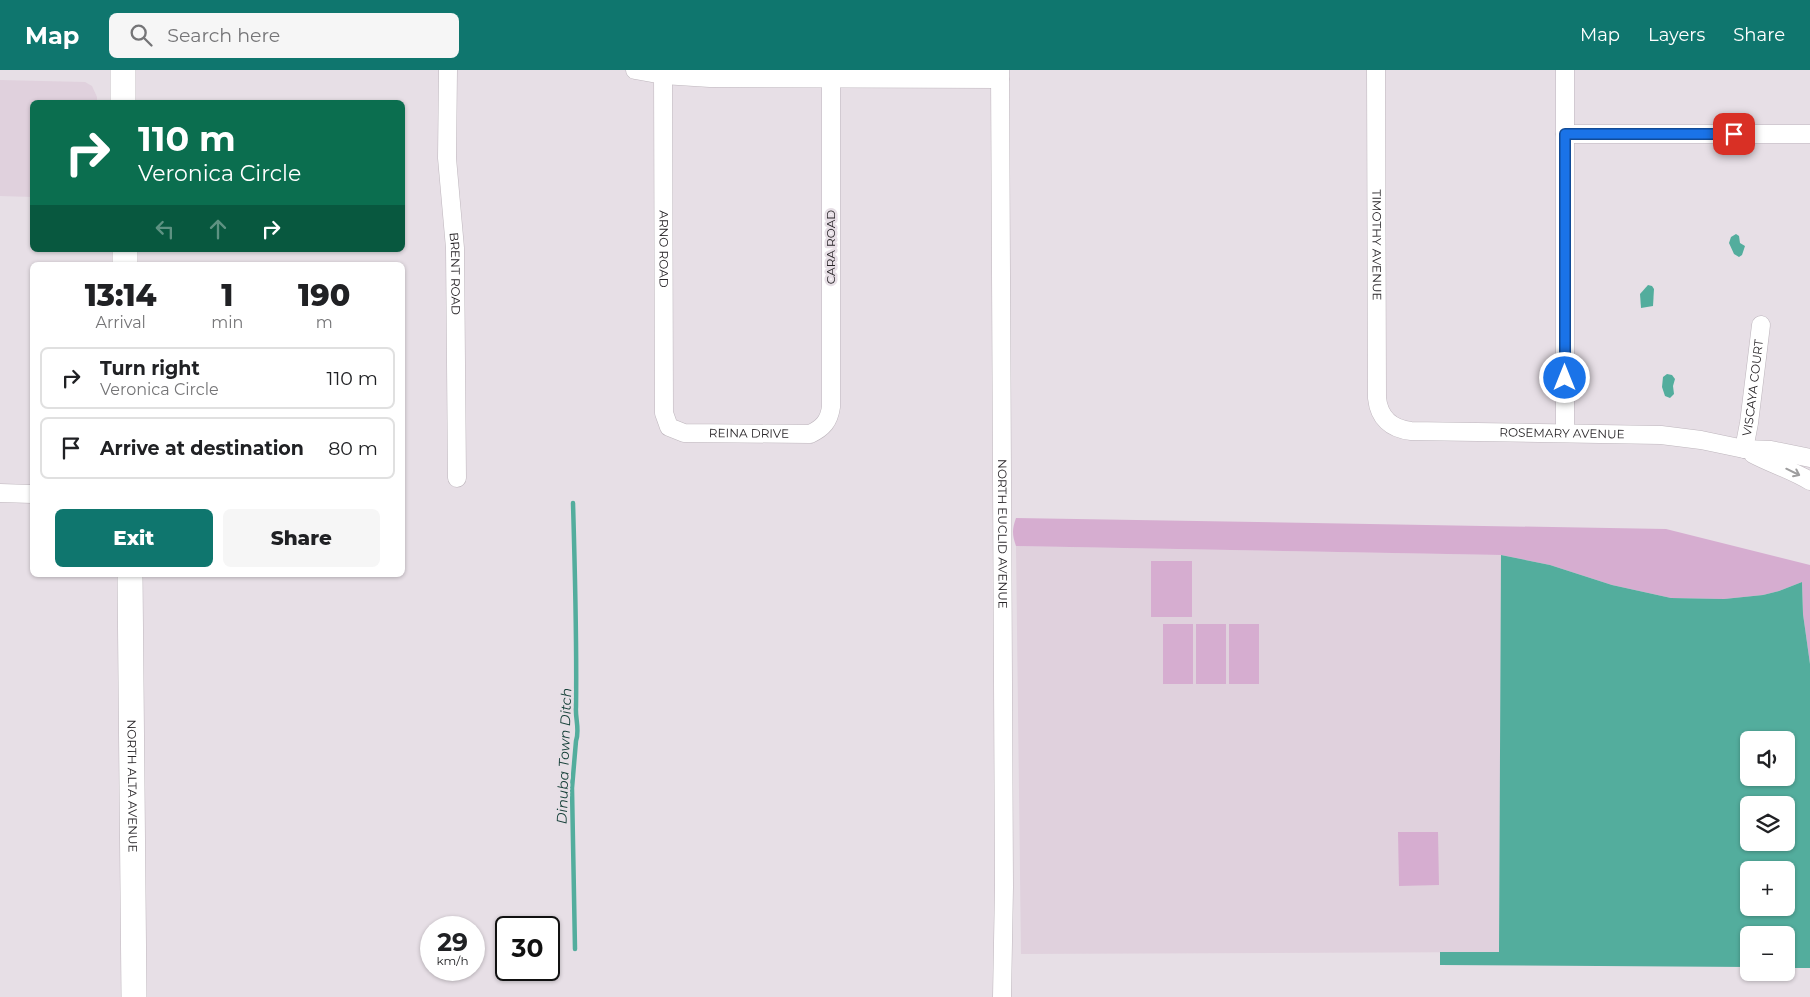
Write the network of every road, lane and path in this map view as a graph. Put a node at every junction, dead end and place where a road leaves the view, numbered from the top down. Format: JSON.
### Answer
{"nodes":[{"id":1,"x":122,"y":70,"type":"edge"},
{"id":2,"x":448,"y":70,"type":"edge"},
{"id":3,"x":635,"y":70,"type":"edge"},
{"id":4,"x":1376,"y":70,"type":"edge"},
{"id":5,"x":1565,"y":70,"type":"edge"},
{"id":6,"x":663,"y":73,"type":"edge"},
{"id":7,"x":831,"y":74,"type":"edge"},
{"id":8,"x":1000,"y":74,"type":"edge"},
{"id":9,"x":123,"y":100,"type":"edge"},
{"id":10,"x":1565,"y":134,"type":"junction"},
{"id":11,"x":1810,"y":134,"type":"edge"},
{"id":12,"x":1760,"y":325,"type":"dead end"},
{"id":13,"x":1383,"y":418,"type":"joint"},
{"id":14,"x":826,"y":423,"type":"joint"},
{"id":15,"x":669,"y":427,"type":"joint"},
{"id":16,"x":1565,"y":433,"type":"junction"},
{"id":17,"x":1744,"y":449,"type":"junction"},
{"id":18,"x":1810,"y":458,"type":"edge"},
{"id":19,"x":457,"y":478,"type":"dead end"},
{"id":20,"x":1810,"y":481,"type":"edge"},
{"id":21,"x":0,"y":493,"type":"edge"},
{"id":22,"x":30,"y":494,"type":"edge"},
{"id":23,"x":130,"y":577,"type":"edge"},
{"id":24,"x":134,"y":997,"type":"edge"},
{"id":25,"x":1002,"y":997,"type":"edge"}],
"edges":[{"from":1,"to":9,"type":"main road"},
{"from":2,"to":19,"type":"street","name":"BRENT ROAD"},
{"from":3,"to":6,"type":"street"},
{"from":4,"to":13,"type":"street","name":"TIMOTHY AVENUE"},
{"from":5,"to":10,"type":"street"},
{"from":6,"to":7,"type":"street"},
{"from":6,"to":15,"type":"street","name":"ARNO ROAD"},
{"from":7,"to":8,"type":"street"},
{"from":7,"to":14,"type":"street","name":"CARA ROAD"},
{"from":8,"to":25,"type":"street","name":"NORTH EUCLID AVENUE"},
{"from":10,"to":11,"type":"street"},
{"from":10,"to":16,"type":"street"},
{"from":12,"to":17,"type":"street","name":"VISCAYA COURT"},
{"from":13,"to":16,"type":"street","name":"ROSEMARY AVENUE"},
{"from":14,"to":15,"type":"street","name":"REINA DRIVE"},
{"from":16,"to":17,"type":"street","name":"ROSEMARY AVENUE"},
{"from":17,"to":18,"type":"street","name":"ROSEMARY AVENUE"},
{"from":17,"to":20,"type":"street","name":"ROSEMARY AVENUE","one_way":true},
{"from":21,"to":22,"type":"street"},
{"from":23,"to":24,"type":"main road","name":"NORTH ALTA AVENUE"}]}
